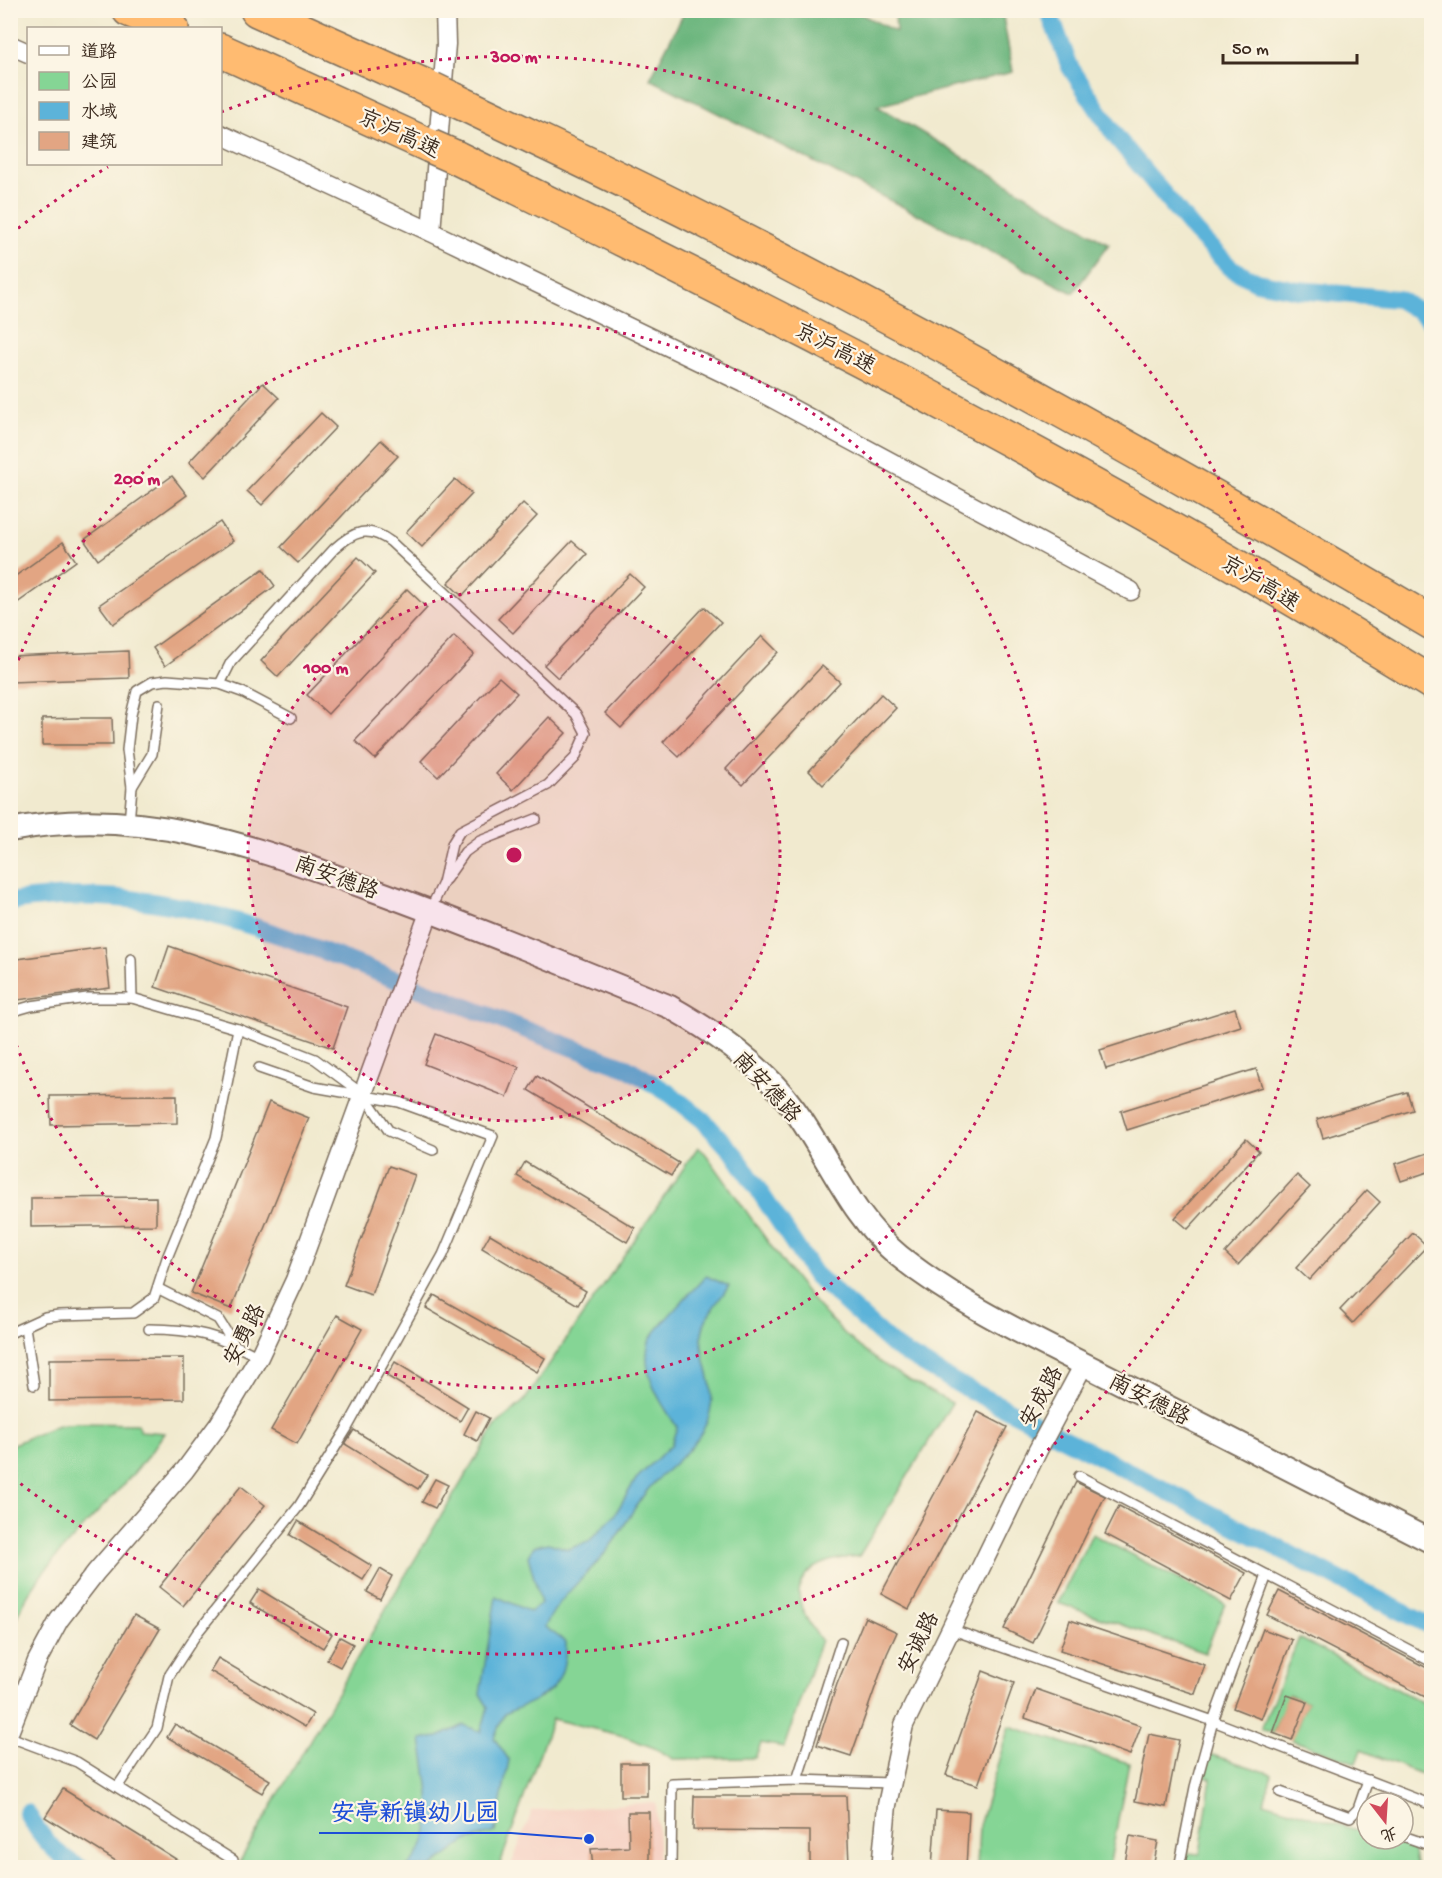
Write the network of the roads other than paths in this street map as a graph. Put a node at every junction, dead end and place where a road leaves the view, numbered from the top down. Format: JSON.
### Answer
{"nodes":[{"id":1,"x":129,"y":10,"type":"edge"},
{"id":2,"x":257,"y":10,"type":"edge"},
{"id":3,"x":445,"y":10,"type":"edge"},
{"id":4,"x":170,"y":27,"type":"edge"},
{"id":5,"x":10,"y":45,"type":"edge"},
{"id":6,"x":222,"y":51,"type":"edge"},
{"id":7,"x":27,"y":53,"type":"edge"},
{"id":8,"x":222,"y":135,"type":"edge"},
{"id":9,"x":431,"y":232,"type":"junction"},
{"id":10,"x":1131,"y":591,"type":"dead end"},
{"id":11,"x":1431,"y":623,"type":"edge"},
{"id":12,"x":1431,"y":683,"type":"edge"},
{"id":13,"x":220,"y":684,"type":"junction"},
{"id":14,"x":159,"y":704,"type":"dead end"},
{"id":15,"x":291,"y":718,"type":"dead end"},
{"id":16,"x":132,"y":787,"type":"junction"},
{"id":17,"x":536,"y":819,"type":"dead end"},
{"id":18,"x":129,"y":823,"type":"junction"},
{"id":19,"x":10,"y":830,"type":"edge"},
{"id":20,"x":443,"y":883,"type":"junction"},
{"id":21,"x":430,"y":910,"type":"junction"},
{"id":22,"x":131,"y":959,"type":"dead end"},
{"id":23,"x":132,"y":998,"type":"junction"},
{"id":24,"x":10,"y":1012,"type":"edge"},
{"id":25,"x":238,"y":1029,"type":"junction"},
{"id":26,"x":259,"y":1068,"type":"dead end"},
{"id":27,"x":364,"y":1095,"type":"junction"},
{"id":28,"x":433,"y":1150,"type":"dead end"},
{"id":29,"x":159,"y":1289,"type":"junction"},
{"id":30,"x":25,"y":1327,"type":"junction"},
{"id":31,"x":148,"y":1329,"type":"dead end"},
{"id":32,"x":10,"y":1333,"type":"edge"},
{"id":33,"x":234,"y":1344,"type":"junction"},
{"id":34,"x":259,"y":1357,"type":"junction"},
{"id":35,"x":1084,"y":1364,"type":"junction"},
{"id":36,"x":34,"y":1384,"type":"dead end"},
{"id":37,"x":1038,"y":1450,"type":"joint"},
{"id":38,"x":1079,"y":1476,"type":"dead end"},
{"id":39,"x":1431,"y":1542,"type":"edge"},
{"id":40,"x":1267,"y":1575,"type":"junction"},
{"id":41,"x":950,"y":1629,"type":"junction"},
{"id":42,"x":841,"y":1642,"type":"dead end"},
{"id":43,"x":1431,"y":1662,"type":"edge"},
{"id":44,"x":1213,"y":1721,"type":"junction"},
{"id":45,"x":10,"y":1730,"type":"edge"},
{"id":46,"x":10,"y":1737,"type":"edge"},
{"id":47,"x":797,"y":1780,"type":"junction"},
{"id":48,"x":1368,"y":1780,"type":"junction"},
{"id":49,"x":891,"y":1783,"type":"junction"},
{"id":50,"x":118,"y":1786,"type":"junction"},
{"id":51,"x":1389,"y":1791,"type":"edge"},
{"id":52,"x":1280,"y":1792,"type":"dead end"},
{"id":53,"x":1415,"y":1801,"type":"edge"},
{"id":54,"x":1431,"y":1805,"type":"edge"},
{"id":55,"x":1415,"y":1840,"type":"edge"},
{"id":56,"x":1431,"y":1846,"type":"edge"},
{"id":57,"x":233,"y":1860,"type":"dead end"},
{"id":58,"x":671,"y":1868,"type":"edge"},
{"id":59,"x":881,"y":1868,"type":"edge"},
{"id":60,"x":1179,"y":1868,"type":"edge"}],
"edges":[{"from":1,"to":4,"type":"highway"},
{"from":2,"to":11,"type":"highway"},
{"from":3,"to":9,"type":"street"},
{"from":5,"to":7,"type":"street"},
{"from":6,"to":12,"type":"highway","name":"京沪高速"},
{"from":8,"to":9,"type":"street"},
{"from":9,"to":10,"type":"street"},
{"from":13,"to":15,"type":"lane"},
{"from":13,"to":16,"type":"lane"},
{"from":13,"to":20,"type":"lane"},
{"from":14,"to":16,"type":"lane"},
{"from":16,"to":18,"type":"lane"},
{"from":17,"to":20,"type":"lane"},
{"from":18,"to":19,"type":"street","name":"南安德路"},
{"from":18,"to":21,"type":"street","name":"南安德路"},
{"from":20,"to":21,"type":"lane"},
{"from":21,"to":27,"type":"street","name":"安勇路"},
{"from":21,"to":35,"type":"street","name":"南安德路"},
{"from":22,"to":23,"type":"lane"},
{"from":23,"to":24,"type":"lane"},
{"from":23,"to":25,"type":"lane"},
{"from":25,"to":27,"type":"lane"},
{"from":25,"to":29,"type":"lane"},
{"from":26,"to":27,"type":"lane"},
{"from":27,"to":28,"type":"lane"},
{"from":27,"to":34,"type":"street","name":"安勇路"},
{"from":27,"to":50,"type":"lane"},
{"from":29,"to":30,"type":"lane"},
{"from":29,"to":33,"type":"lane"},
{"from":30,"to":32,"type":"lane"},
{"from":30,"to":36,"type":"lane"},
{"from":31,"to":33,"type":"lane"},
{"from":33,"to":34,"type":"lane"},
{"from":34,"to":45,"type":"street","name":"安勇路"},
{"from":35,"to":37,"type":"street","name":"安成路"},
{"from":35,"to":39,"type":"street","name":"南安德路"},
{"from":37,"to":41,"type":"street","name":"安诚路"},
{"from":38,"to":40,"type":"lane"},
{"from":40,"to":43,"type":"lane"},
{"from":40,"to":44,"type":"lane"},
{"from":41,"to":44,"type":"lane"},
{"from":41,"to":49,"type":"street","name":"安诚路"},
{"from":42,"to":47,"type":"lane"},
{"from":44,"to":48,"type":"lane"},
{"from":44,"to":60,"type":"lane"},
{"from":46,"to":50,"type":"lane"},
{"from":47,"to":49,"type":"lane"},
{"from":47,"to":58,"type":"lane"},
{"from":48,"to":51,"type":"lane"},
{"from":48,"to":52,"type":"lane"},
{"from":49,"to":59,"type":"street","name":"安诚路"},
{"from":50,"to":57,"type":"lane"},
{"from":53,"to":54,"type":"lane"},
{"from":55,"to":56,"type":"lane"}]}
